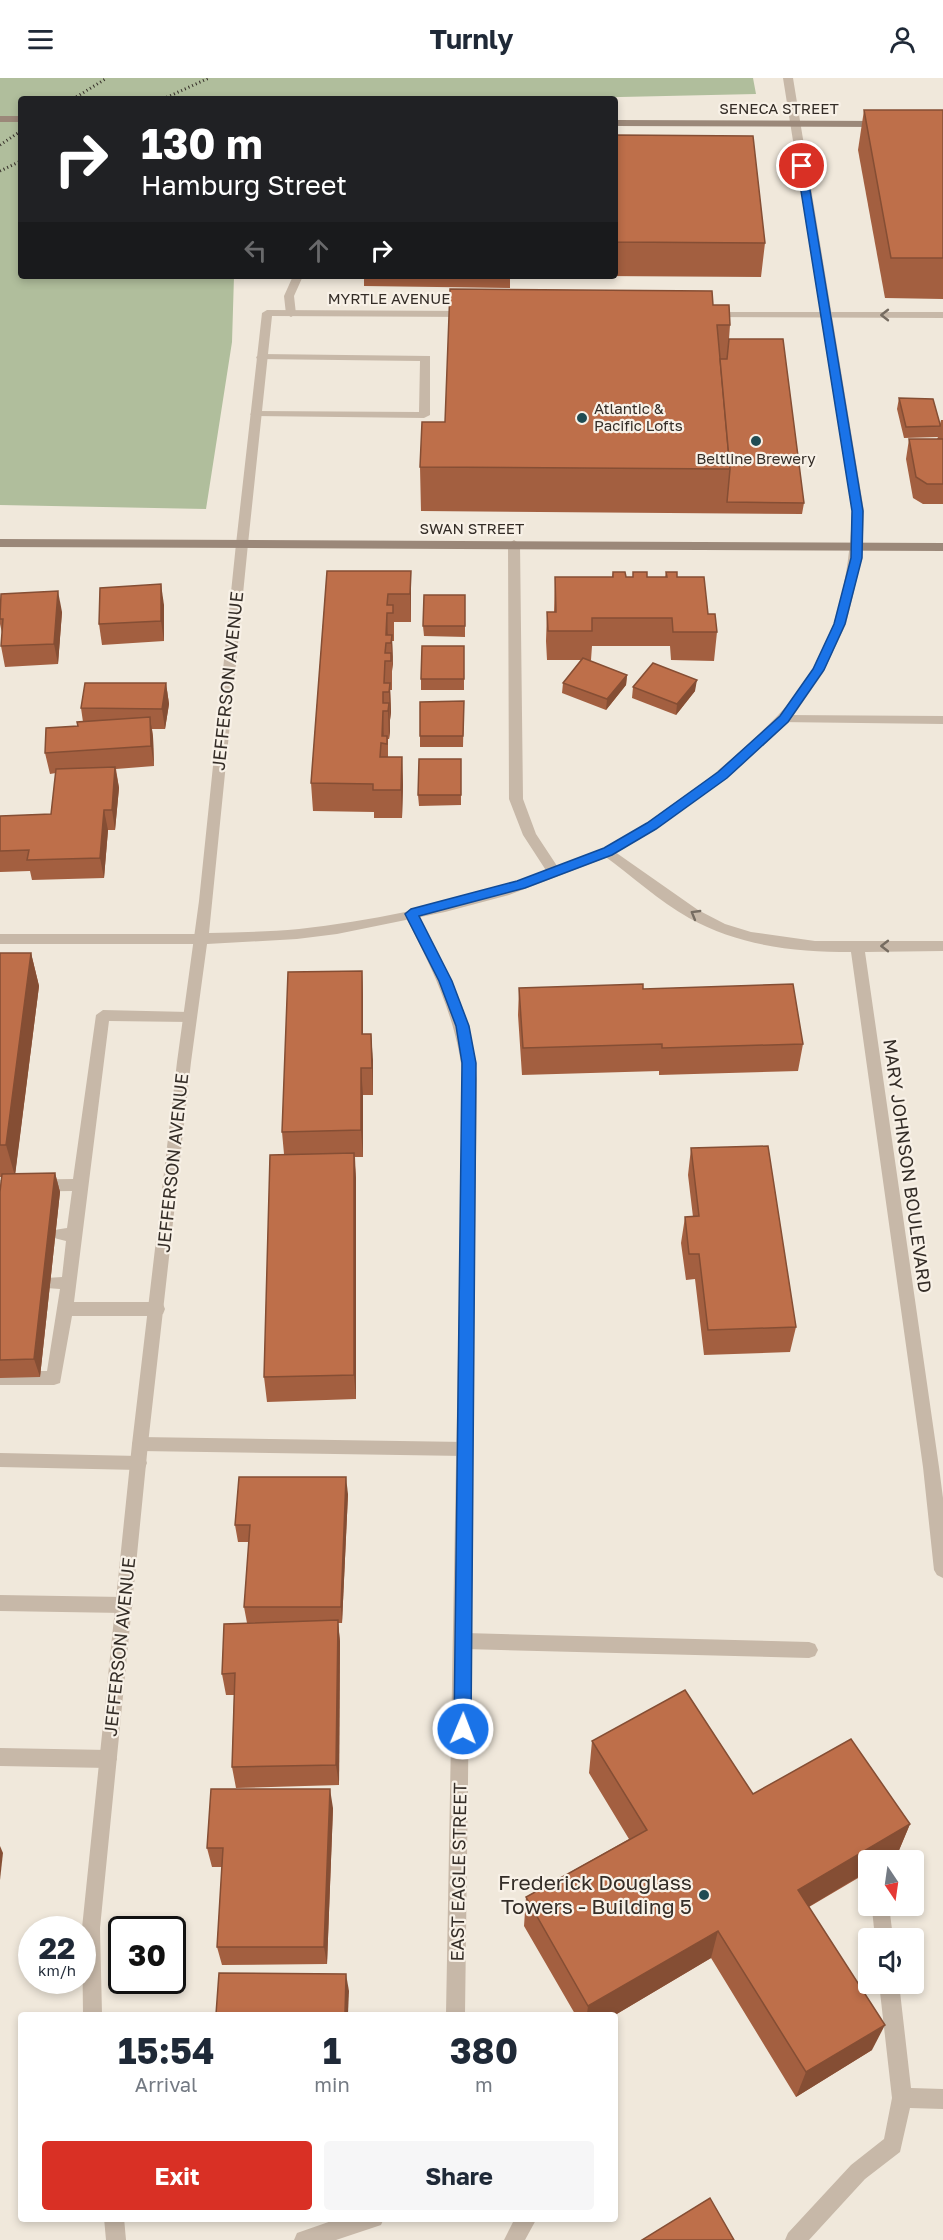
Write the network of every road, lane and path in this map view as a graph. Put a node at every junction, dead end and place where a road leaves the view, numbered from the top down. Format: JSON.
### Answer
{"nodes":[{"id":1,"x":788,"y":78,"type":"edge"},
{"id":2,"x":0,"y":119,"type":"edge"},
{"id":3,"x":18,"y":119,"type":"edge"},
{"id":4,"x":618,"y":123,"type":"edge"},
{"id":5,"x":795,"y":124,"type":"junction"},
{"id":6,"x":896,"y":124,"type":"edge"},
{"id":7,"x":297,"y":279,"type":"edge"},
{"id":8,"x":267,"y":313,"type":"joint"},
{"id":9,"x":291,"y":314,"type":"junction"},
{"id":10,"x":483,"y":314,"type":"edge"},
{"id":11,"x":698,"y":315,"type":"edge"},
{"id":12,"x":826,"y":315,"type":"junction"},
{"id":13,"x":943,"y":315,"type":"edge"},
{"id":14,"x":261,"y":357,"type":"junction"},
{"id":15,"x":256,"y":414,"type":"junction"},
{"id":16,"x":0,"y":543,"type":"edge"},
{"id":17,"x":242,"y":544,"type":"junction"},
{"id":18,"x":514,"y":544,"type":"junction"},
{"id":19,"x":858,"y":547,"type":"junction"},
{"id":20,"x":943,"y":547,"type":"edge"},
{"id":21,"x":784,"y":719,"type":"junction"},
{"id":22,"x":943,"y":720,"type":"edge"},
{"id":23,"x":608,"y":852,"type":"junction"},
{"id":24,"x":554,"y":872,"type":"junction"},
{"id":25,"x":411,"y":914,"type":"junction"},
{"id":26,"x":0,"y":939,"type":"edge"},
{"id":27,"x":200,"y":939,"type":"junction"},
{"id":28,"x":857,"y":946,"type":"junction"},
{"id":29,"x":943,"y":946,"type":"edge"},
{"id":30,"x":189,"y":1017,"type":"junction"},
{"id":31,"x":80,"y":1185,"type":"junction"},
{"id":32,"x":0,"y":1186,"type":"edge"},
{"id":33,"x":52,"y":1283,"type":"dead end"},
{"id":34,"x":69,"y":1283,"type":"junction"},
{"id":35,"x":65,"y":1309,"type":"junction"},
{"id":36,"x":157,"y":1309,"type":"junction"},
{"id":37,"x":44,"y":1331,"type":"dead end"},
{"id":38,"x":61,"y":1331,"type":"junction"},
{"id":39,"x":0,"y":1378,"type":"edge"},
{"id":40,"x":140,"y":1444,"type":"junction"},
{"id":41,"x":465,"y":1449,"type":"junction"},
{"id":42,"x":0,"y":1460,"type":"edge"},
{"id":43,"x":139,"y":1463,"type":"junction"},
{"id":44,"x":937,"y":1467,"type":"edge"},
{"id":45,"x":943,"y":1570,"type":"edge"},
{"id":46,"x":0,"y":1603,"type":"edge"},
{"id":47,"x":124,"y":1605,"type":"junction"},
{"id":48,"x":465,"y":1641,"type":"junction"},
{"id":49,"x":809,"y":1650,"type":"dead end"},
{"id":50,"x":0,"y":1757,"type":"edge"},
{"id":51,"x":108,"y":1759,"type":"junction"},
{"id":52,"x":890,"y":1994,"type":"edge"},
{"id":53,"x":92,"y":2012,"type":"edge"},
{"id":54,"x":456,"y":2012,"type":"edge"},
{"id":55,"x":902,"y":2098,"type":"junction"},
{"id":56,"x":943,"y":2099,"type":"edge"},
{"id":57,"x":114,"y":2222,"type":"edge"},
{"id":58,"x":364,"y":2222,"type":"edge"},
{"id":59,"x":525,"y":2222,"type":"edge"},
{"id":60,"x":327,"y":2237,"type":"edge"},
{"id":61,"x":116,"y":2240,"type":"edge"},
{"id":62,"x":304,"y":2240,"type":"edge"},
{"id":63,"x":514,"y":2240,"type":"edge"},
{"id":64,"x":795,"y":2240,"type":"edge"}],
"edges":[{"from":1,"to":5,"type":"street"},
{"from":2,"to":3,"type":"main road"},
{"from":4,"to":5,"type":"main road","name":"SENECA STREET"},
{"from":5,"to":6,"type":"main road","name":"SENECA STREET"},
{"from":5,"to":12,"type":"street"},
{"from":7,"to":9,"type":"street"},
{"from":8,"to":9,"type":"street","name":"MYRTLE AVENUE"},
{"from":8,"to":14,"type":"street","name":"JEFFERSON AVENUE"},
{"from":9,"to":10,"type":"street","name":"MYRTLE AVENUE"},
{"from":11,"to":12,"type":"street"},
{"from":13,"to":12,"type":"street","one_way":true},
{"from":12,"to":19,"type":"street"},
{"from":14,"to":15,"type":"street","name":"JEFFERSON AVENUE"},
{"from":14,"to":15,"type":"street"},
{"from":15,"to":17,"type":"street","name":"JEFFERSON AVENUE"},
{"from":16,"to":17,"type":"main road","name":"SWAN STREET"},
{"from":17,"to":18,"type":"main road","name":"SWAN STREET"},
{"from":17,"to":27,"type":"street","name":"JEFFERSON AVENUE"},
{"from":18,"to":19,"type":"main road","name":"SWAN STREET"},
{"from":18,"to":24,"type":"street"},
{"from":19,"to":20,"type":"main road","name":"SWAN STREET"},
{"from":19,"to":21,"type":"street"},
{"from":21,"to":22,"type":"street"},
{"from":21,"to":23,"type":"street"},
{"from":23,"to":24,"type":"street"},
{"from":28,"to":23,"type":"street","one_way":true},
{"from":24,"to":25,"type":"street"},
{"from":25,"to":27,"type":"street"},
{"from":25,"to":41,"type":"street","name":"EAST EAGLE STREET"},
{"from":26,"to":27,"type":"street"},
{"from":27,"to":30,"type":"street","name":"JEFFERSON AVENUE"},
{"from":29,"to":28,"type":"street","one_way":true},
{"from":28,"to":44,"type":"street","name":"MARY JOHNSON BOULEVARD"},
{"from":30,"to":31,"type":"street"},
{"from":30,"to":36,"type":"street","name":"JEFFERSON AVENUE"},
{"from":31,"to":32,"type":"street"},
{"from":31,"to":34,"type":"street"},
{"from":33,"to":34,"type":"street"},
{"from":34,"to":35,"type":"street"},
{"from":35,"to":36,"type":"street"},
{"from":35,"to":38,"type":"street"},
{"from":36,"to":40,"type":"street","name":"JEFFERSON AVENUE"},
{"from":37,"to":38,"type":"street"},
{"from":38,"to":39,"type":"street"},
{"from":40,"to":41,"type":"street"},
{"from":40,"to":43,"type":"street","name":"JEFFERSON AVENUE"},
{"from":41,"to":48,"type":"street","name":"EAST EAGLE STREET"},
{"from":42,"to":43,"type":"street"},
{"from":43,"to":47,"type":"street","name":"JEFFERSON AVENUE"},
{"from":44,"to":45,"type":"street","name":"MARY JOHNSON BOULEVARD"},
{"from":46,"to":47,"type":"street"},
{"from":47,"to":51,"type":"street","name":"JEFFERSON AVENUE"},
{"from":48,"to":49,"type":"street"},
{"from":48,"to":54,"type":"street","name":"EAST EAGLE STREET"},
{"from":50,"to":51,"type":"street"},
{"from":51,"to":53,"type":"street","name":"JEFFERSON AVENUE"},
{"from":52,"to":55,"type":"street"},
{"from":55,"to":56,"type":"street"},
{"from":55,"to":64,"type":"street"},
{"from":57,"to":61,"type":"street"},
{"from":58,"to":60,"type":"street"},
{"from":59,"to":63,"type":"street"},
{"from":60,"to":62,"type":"street"}]}
